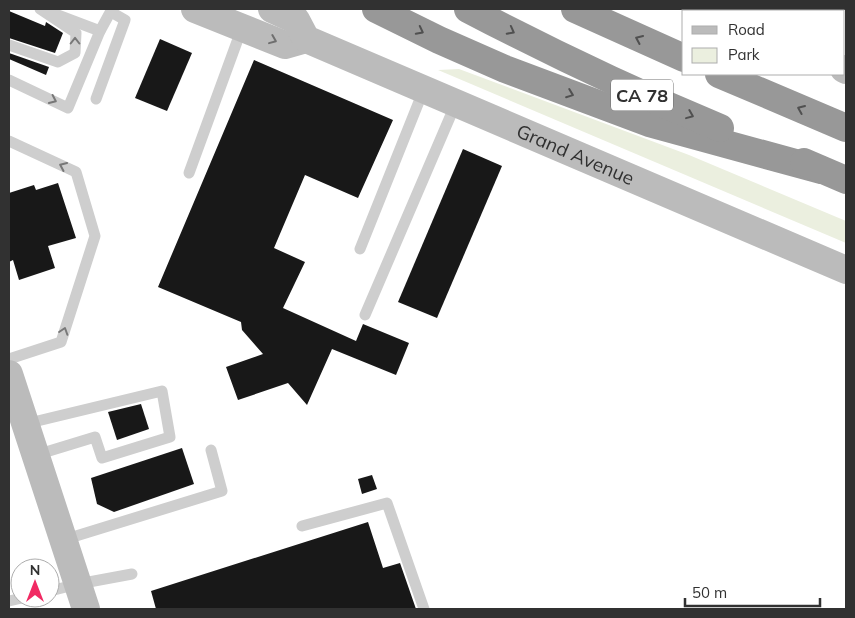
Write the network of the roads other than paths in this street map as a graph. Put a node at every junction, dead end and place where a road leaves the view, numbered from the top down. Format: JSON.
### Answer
{"nodes":[{"id":1,"x":41,"y":9,"type":"edge"},
{"id":2,"x":195,"y":9,"type":"edge"},
{"id":3,"x":272,"y":9,"type":"edge"},
{"id":4,"x":376,"y":9,"type":"edge"},
{"id":5,"x":468,"y":9,"type":"edge"},
{"id":6,"x":575,"y":9,"type":"edge"},
{"id":7,"x":111,"y":10,"type":"edge"},
{"id":8,"x":242,"y":28,"type":"junction"},
{"id":9,"x":100,"y":31,"type":"junction"},
{"id":10,"x":306,"y":39,"type":"junction"},
{"id":11,"x":9,"y":45,"type":"edge"},
{"id":12,"x":682,"y":57,"type":"edge"},
{"id":13,"x":721,"y":75,"type":"edge"},
{"id":14,"x":9,"y":80,"type":"edge"},
{"id":15,"x":424,"y":89,"type":"junction"},
{"id":16,"x":96,"y":99,"type":"dead end"},
{"id":17,"x":456,"y":103,"type":"junction"},
{"id":18,"x":846,"y":128,"type":"edge"},
{"id":19,"x":9,"y":141,"type":"edge"},
{"id":20,"x":821,"y":170,"type":"junction"},
{"id":21,"x":189,"y":173,"type":"dead end"},
{"id":22,"x":846,"y":180,"type":"edge"},
{"id":23,"x":360,"y":249,"type":"dead end"},
{"id":24,"x":846,"y":270,"type":"edge"},
{"id":25,"x":365,"y":314,"type":"dead end"},
{"id":26,"x":9,"y":359,"type":"edge"},
{"id":27,"x":9,"y":374,"type":"edge"},
{"id":28,"x":25,"y":424,"type":"junction"},
{"id":29,"x":211,"y":450,"type":"dead end"},
{"id":30,"x":35,"y":455,"type":"junction"},
{"id":31,"x":302,"y":526,"type":"dead end"},
{"id":32,"x":63,"y":540,"type":"junction"},
{"id":33,"x":132,"y":574,"type":"dead end"},
{"id":34,"x":78,"y":584,"type":"junction"},
{"id":35,"x":60,"y":588,"type":"edge"},
{"id":36,"x":86,"y":609,"type":"edge"},
{"id":37,"x":424,"y":609,"type":"edge"}],
"edges":[{"from":1,"to":9,"type":"lane"},
{"from":11,"to":1,"type":"lane","one_way":true},
{"from":2,"to":8,"type":"main road"},
{"from":3,"to":10,"type":"main road"},
{"from":4,"to":20,"type":"highway","one_way":true},
{"from":5,"to":20,"type":"highway","number":"CA 78","one_way":true},
{"from":12,"to":6,"type":"highway","number":"CA 78","one_way":true},
{"from":7,"to":9,"type":"lane"},
{"from":7,"to":16,"type":"lane"},
{"from":8,"to":10,"type":"main road","one_way":true},
{"from":8,"to":21,"type":"lane"},
{"from":14,"to":9,"type":"lane","one_way":true},
{"from":10,"to":15,"type":"main road","name":"Grand Avenue"},
{"from":18,"to":13,"type":"highway","one_way":true},
{"from":15,"to":17,"type":"main road","name":"Grand Avenue"},
{"from":15,"to":23,"type":"lane"},
{"from":17,"to":24,"type":"main road","name":"Grand Avenue"},
{"from":17,"to":25,"type":"lane"},
{"from":26,"to":19,"type":"lane","one_way":true},
{"from":20,"to":22,"type":"highway","number":"CA 78"},
{"from":27,"to":28,"type":"main road"},
{"from":28,"to":30,"type":"main road"},
{"from":28,"to":30,"type":"lane"},
{"from":29,"to":32,"type":"lane"},
{"from":30,"to":32,"type":"main road"},
{"from":31,"to":37,"type":"lane"},
{"from":32,"to":34,"type":"main road"},
{"from":33,"to":34,"type":"lane"},
{"from":34,"to":35,"type":"lane"},
{"from":34,"to":36,"type":"main road"}]}
